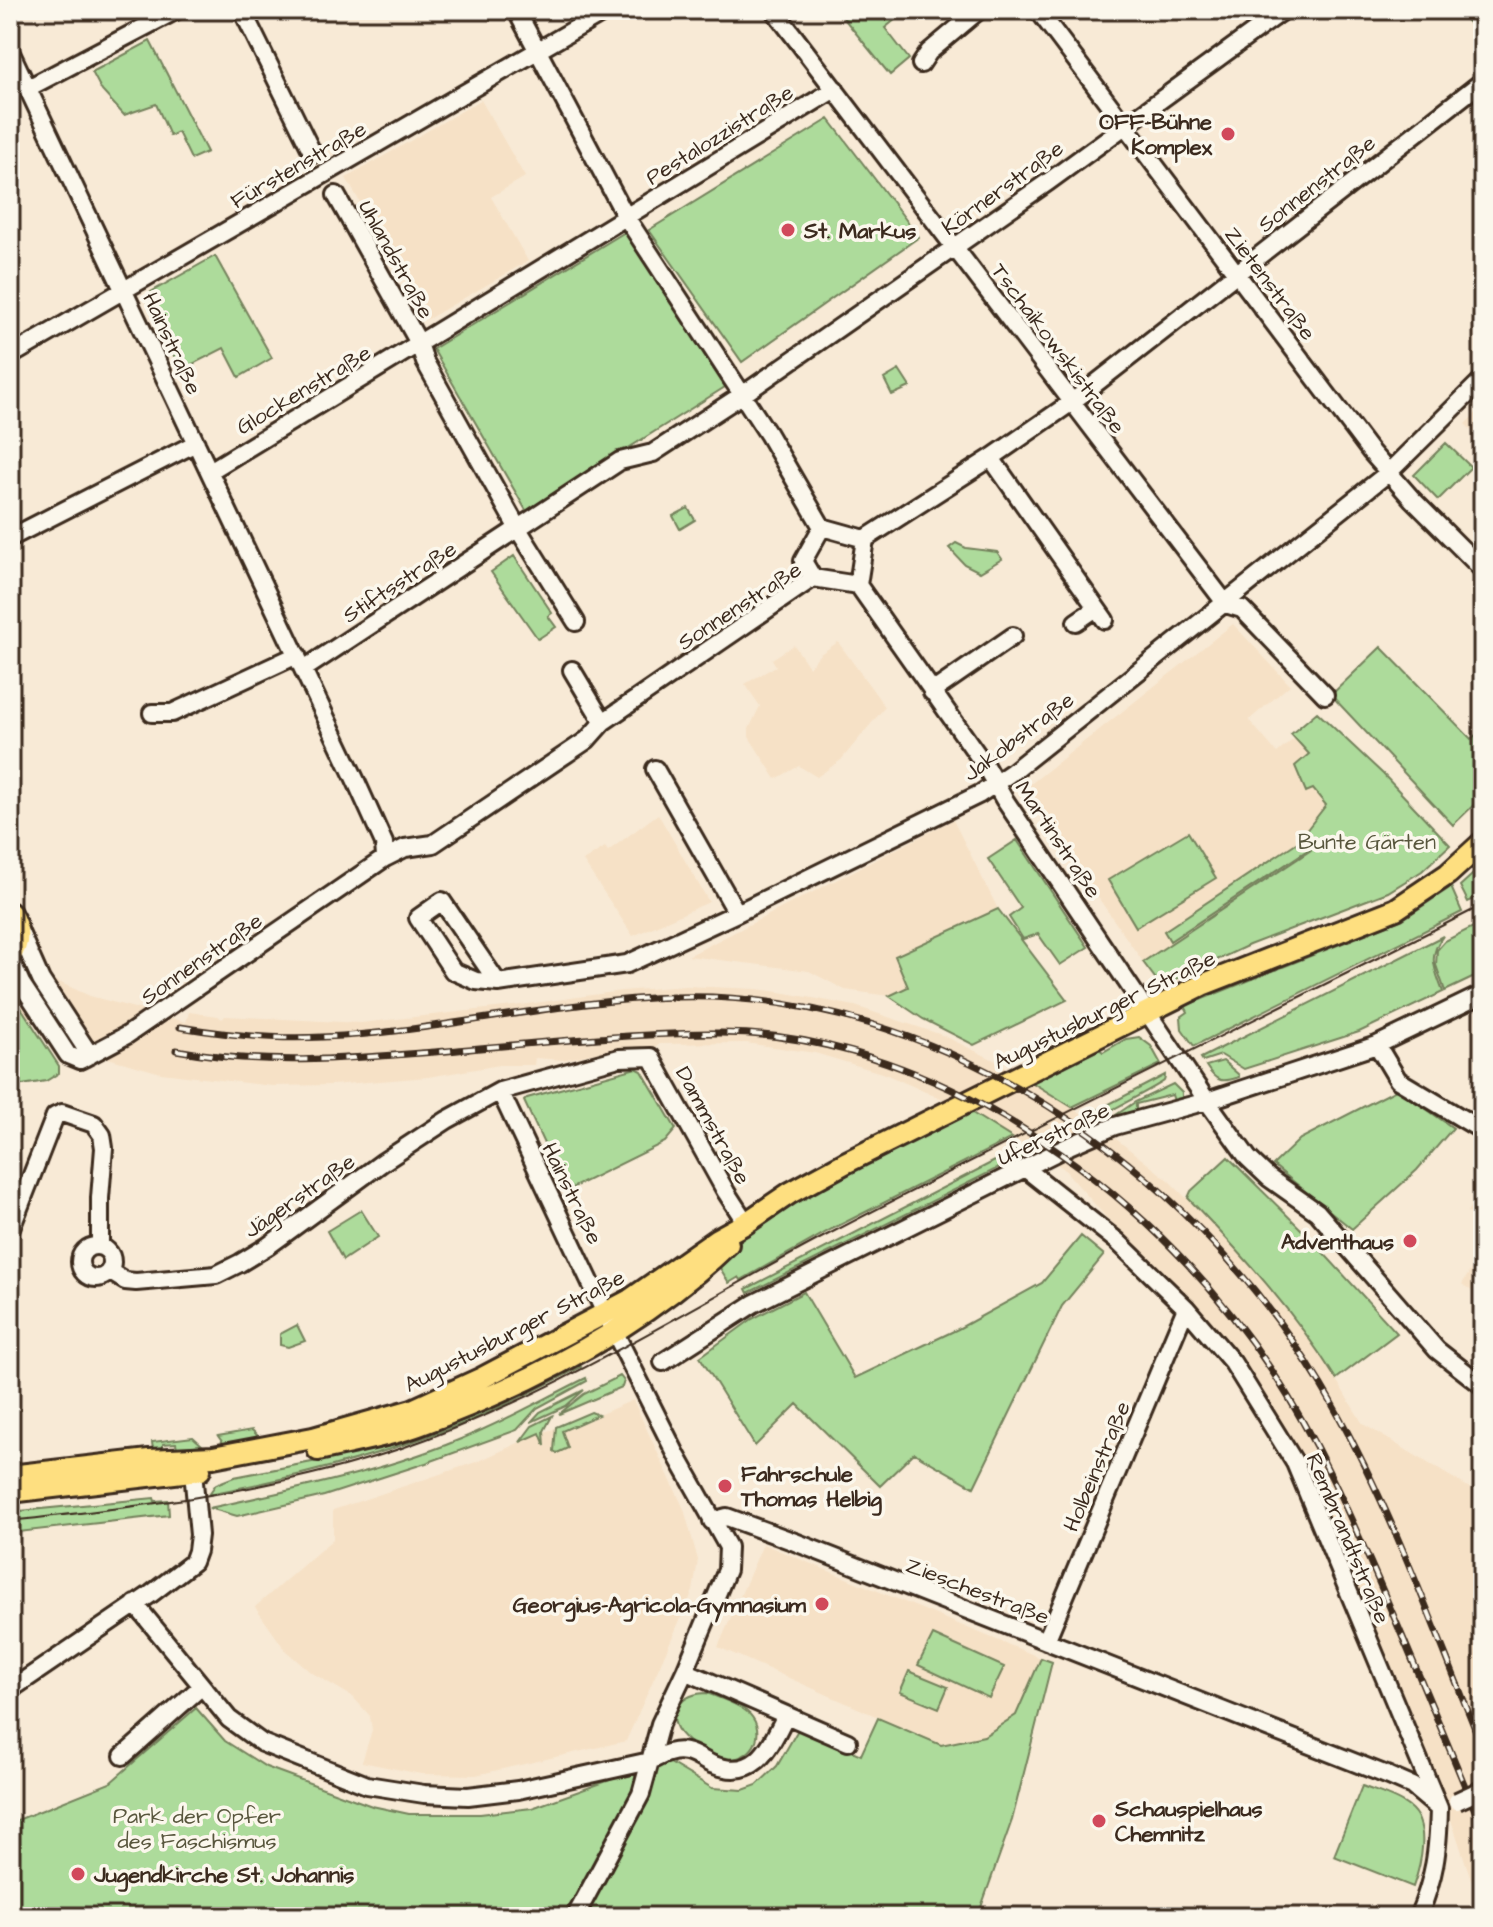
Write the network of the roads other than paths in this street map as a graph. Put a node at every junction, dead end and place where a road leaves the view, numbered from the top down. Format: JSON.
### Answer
{"nodes":[{"id":1,"x":177,"y":10,"type":"edge"},
{"id":2,"x":242,"y":10,"type":"edge"},
{"id":3,"x":516,"y":10,"type":"edge"},
{"id":4,"x":608,"y":10,"type":"edge"},
{"id":5,"x":774,"y":10,"type":"edge"},
{"id":6,"x":979,"y":10,"type":"edge"},
{"id":7,"x":1038,"y":10,"type":"edge"},
{"id":8,"x":1284,"y":10,"type":"edge"},
{"id":9,"x":10,"y":51,"type":"edge"},
{"id":10,"x":537,"y":51,"type":"junction"},
{"id":11,"x":921,"y":64,"type":"dead end"},
{"id":12,"x":1483,"y":81,"type":"edge"},
{"id":13,"x":28,"y":88,"type":"junction"},
{"id":14,"x":835,"y":89,"type":"junction"},
{"id":15,"x":1124,"y":125,"type":"junction"},
{"id":16,"x":313,"y":154,"type":"dead end"},
{"id":17,"x":336,"y":195,"type":"dead end"},
{"id":18,"x":626,"y":217,"type":"junction"},
{"id":19,"x":955,"y":248,"type":"junction"},
{"id":20,"x":1235,"y":273,"type":"junction"},
{"id":21,"x":124,"y":290,"type":"junction"},
{"id":22,"x":419,"y":343,"type":"junction"},
{"id":23,"x":10,"y":356,"type":"edge"},
{"id":24,"x":1483,"y":379,"type":"edge"},
{"id":25,"x":743,"y":395,"type":"junction"},
{"id":26,"x":1072,"y":402,"type":"junction"},
{"id":27,"x":196,"y":443,"type":"junction"},
{"id":28,"x":991,"y":458,"type":"junction"},
{"id":29,"x":210,"y":471,"type":"junction"},
{"id":30,"x":1388,"y":473,"type":"junction"},
{"id":31,"x":822,"y":527,"type":"junction"},
{"id":32,"x":518,"y":529,"type":"junction"},
{"id":33,"x":10,"y":538,"type":"edge"},
{"id":34,"x":865,"y":539,"type":"junction"},
{"id":35,"x":1483,"y":570,"type":"edge"},
{"id":36,"x":813,"y":578,"type":"junction"},
{"id":37,"x":858,"y":585,"type":"junction"},
{"id":38,"x":1226,"y":604,"type":"junction"},
{"id":39,"x":576,"y":622,"type":"dead end"},
{"id":40,"x":1076,"y":622,"type":"dead end"},
{"id":41,"x":1013,"y":636,"type":"dead end"},
{"id":42,"x":300,"y":662,"type":"junction"},
{"id":43,"x":572,"y":670,"type":"dead end"},
{"id":44,"x":932,"y":692,"type":"junction"},
{"id":45,"x":1325,"y":695,"type":"dead end"},
{"id":46,"x":152,"y":713,"type":"dead end"},
{"id":47,"x":603,"y":722,"type":"junction"},
{"id":48,"x":655,"y":769,"type":"dead end"},
{"id":49,"x":996,"y":784,"type":"junction"},
{"id":50,"x":1483,"y":842,"type":"edge"},
{"id":51,"x":385,"y":858,"type":"junction"},
{"id":52,"x":737,"y":913,"type":"junction"},
{"id":53,"x":13,"y":918,"type":"edge"},
{"id":54,"x":11,"y":955,"type":"edge"},
{"id":55,"x":38,"y":973,"type":"junction"},
{"id":56,"x":498,"y":983,"type":"junction"},
{"id":57,"x":1483,"y":994,"type":"edge"},
{"id":58,"x":1149,"y":1013,"type":"junction"},
{"id":59,"x":1377,"y":1045,"type":"junction"},
{"id":60,"x":90,"y":1055,"type":"junction"},
{"id":61,"x":500,"y":1091,"type":"junction"},
{"id":62,"x":1207,"y":1101,"type":"junction"},
{"id":63,"x":1483,"y":1131,"type":"edge"},
{"id":64,"x":1026,"y":1169,"type":"junction"},
{"id":65,"x":746,"y":1223,"type":"junction"},
{"id":66,"x":10,"y":1231,"type":"edge"},
{"id":67,"x":100,"y":1246,"type":"junction"},
{"id":68,"x":109,"y":1271,"type":"junction"},
{"id":69,"x":1186,"y":1308,"type":"junction"},
{"id":70,"x":610,"y":1322,"type":"junction"},
{"id":71,"x":639,"y":1377,"type":"junction"},
{"id":72,"x":1483,"y":1386,"type":"edge"},
{"id":73,"x":193,"y":1465,"type":"junction"},
{"id":74,"x":10,"y":1476,"type":"edge"},
{"id":75,"x":10,"y":1492,"type":"edge"},
{"id":76,"x":712,"y":1521,"type":"junction"},
{"id":77,"x":135,"y":1604,"type":"junction"},
{"id":78,"x":1046,"y":1641,"type":"junction"},
{"id":79,"x":685,"y":1671,"type":"junction"},
{"id":80,"x":202,"y":1686,"type":"junction"},
{"id":81,"x":10,"y":1690,"type":"edge"},
{"id":82,"x":786,"y":1715,"type":"junction"},
{"id":83,"x":848,"y":1742,"type":"dead end"},
{"id":84,"x":123,"y":1756,"type":"dead end"},
{"id":85,"x":650,"y":1761,"type":"junction"},
{"id":86,"x":1483,"y":1789,"type":"edge"},
{"id":87,"x":1439,"y":1808,"type":"junction"},
{"id":88,"x":575,"y":1917,"type":"edge"},
{"id":89,"x":1418,"y":1917,"type":"edge"}],
"edges":[{"from":1,"to":13,"type":"street"},
{"from":2,"to":16,"type":"street"},
{"from":3,"to":10,"type":"street"},
{"from":4,"to":10,"type":"street","name":"Fürstenstraße"},
{"from":5,"to":14,"type":"street","name":"Tschaikowskistraße"},
{"from":6,"to":11,"type":"street"},
{"from":7,"to":15,"type":"street","name":"Zietenstraße"},
{"from":8,"to":15,"type":"street","name":"Körnerstraße"},
{"from":9,"to":13,"type":"street","name":"Hainstraße"},
{"from":10,"to":18,"type":"street"},
{"from":10,"to":21,"type":"street","name":"Fürstenstraße"},
{"from":12,"to":20,"type":"street","name":"Sonnenstraße"},
{"from":13,"to":21,"type":"street","name":"Hainstraße"},
{"from":14,"to":18,"type":"street","name":"Pestalozzistraße"},
{"from":14,"to":19,"type":"street","name":"Tschaikowskistraße"},
{"from":15,"to":19,"type":"street","name":"Körnerstraße"},
{"from":15,"to":20,"type":"street","name":"Zietenstraße"},
{"from":17,"to":22,"type":"street","name":"Uhlandstraße"},
{"from":18,"to":22,"type":"street","name":"Pestalozzistraße"},
{"from":18,"to":25,"type":"street"},
{"from":19,"to":25,"type":"street","name":"Körnerstraße"},
{"from":19,"to":26,"type":"street","name":"Tschaikowskistraße"},
{"from":20,"to":26,"type":"street","name":"Sonnenstraße"},
{"from":20,"to":30,"type":"street","name":"Zietenstraße"},
{"from":21,"to":23,"type":"street","name":"Fürstenstraße"},
{"from":21,"to":27,"type":"street","name":"Hainstraße"},
{"from":22,"to":29,"type":"street","name":"Glockenstraße"},
{"from":22,"to":32,"type":"street","name":"Uhlandstraße"},
{"from":24,"to":30,"type":"street","name":"Jakobstraße"},
{"from":25,"to":31,"type":"street"},
{"from":25,"to":32,"type":"street","name":"Körnerstraße"},
{"from":26,"to":28,"type":"street","name":"Sonnenstraße"},
{"from":26,"to":38,"type":"street","name":"Tschaikowskistraße"},
{"from":27,"to":29,"type":"street","name":"Hainstraße"},
{"from":27,"to":33,"type":"street"},
{"from":28,"to":34,"type":"street","name":"Sonnenstraße"},
{"from":28,"to":40,"type":"street"},
{"from":29,"to":42,"type":"street","name":"Hainstraße"},
{"from":30,"to":35,"type":"street","name":"Zietenstraße"},
{"from":30,"to":38,"type":"street","name":"Jakobstraße"},
{"from":31,"to":34,"type":"street"},
{"from":31,"to":36,"type":"street"},
{"from":32,"to":39,"type":"street","name":"Uhlandstraße"},
{"from":32,"to":42,"type":"street","name":"Stiftsstraße"},
{"from":34,"to":37,"type":"street"},
{"from":36,"to":37,"type":"street","name":"Sonnenstraße"},
{"from":36,"to":47,"type":"street","name":"Sonnenstraße"},
{"from":37,"to":44,"type":"street","name":"Martinstraße"},
{"from":38,"to":45,"type":"street","name":"Tschaikowskistraße"},
{"from":38,"to":49,"type":"street","name":"Jakobstraße"},
{"from":41,"to":44,"type":"street"},
{"from":42,"to":46,"type":"street"},
{"from":42,"to":51,"type":"street","name":"Hainstraße"},
{"from":43,"to":47,"type":"street"},
{"from":44,"to":49,"type":"street","name":"Martinstraße"},
{"from":47,"to":51,"type":"street","name":"Sonnenstraße"},
{"from":48,"to":52,"type":"street"},
{"from":49,"to":52,"type":"street","name":"Jakobstraße"},
{"from":49,"to":58,"type":"street","name":"Martinstraße"},
{"from":50,"to":58,"type":"main road","name":"Augustusburger Straße"},
{"from":51,"to":60,"type":"street","name":"Sonnenstraße"},
{"from":52,"to":56,"type":"street","name":"Jakobstraße"},
{"from":53,"to":54,"type":"main road"},
{"from":53,"to":55,"type":"street"},
{"from":54,"to":55,"type":"street"},
{"from":54,"to":60,"type":"street"},
{"from":55,"to":60,"type":"street"},
{"from":56,"to":56,"type":"street","name":"Jakobstraße"},
{"from":57,"to":59,"type":"street","name":"Uferstraße"},
{"from":58,"to":62,"type":"street","name":"Martinstraße"},
{"from":58,"to":65,"type":"main road","name":"Augustusburger Straße"},
{"from":59,"to":62,"type":"street","name":"Uferstraße"},
{"from":59,"to":63,"type":"street"},
{"from":61,"to":65,"type":"street","name":"Dammstraße"},
{"from":61,"to":68,"type":"street","name":"Jägerstraße"},
{"from":61,"to":70,"type":"street","name":"Hainstraße"},
{"from":62,"to":64,"type":"street","name":"Uferstraße"},
{"from":62,"to":72,"type":"street","name":"Martinstraße"},
{"from":64,"to":69,"type":"street","name":"Rembrandtstraße"},
{"from":64,"to":71,"type":"street","name":"Uferstraße"},
{"from":65,"to":70,"type":"main road","name":"Augustusburger Straße"},
{"from":66,"to":67,"type":"street"},
{"from":67,"to":68,"type":"street"},
{"from":67,"to":68,"type":"street","name":"Jägerstraße"},
{"from":69,"to":78,"type":"street","name":"Holbeinstraße"},
{"from":69,"to":87,"type":"street","name":"Rembrandtstraße"},
{"from":70,"to":71,"type":"street"},
{"from":70,"to":73,"type":"main road","name":"Augustusburger Straße"},
{"from":71,"to":76,"type":"street"},
{"from":73,"to":74,"type":"main road","name":"Augustusburger Straße"},
{"from":73,"to":75,"type":"main road","name":"Augustusburger Straße"},
{"from":73,"to":77,"type":"street"},
{"from":76,"to":78,"type":"street","name":"Zieschestraße"},
{"from":76,"to":79,"type":"street"},
{"from":77,"to":80,"type":"street"},
{"from":77,"to":81,"type":"street"},
{"from":78,"to":87,"type":"street","name":"Zieschestraße"},
{"from":79,"to":82,"type":"street"},
{"from":79,"to":85,"type":"street"},
{"from":80,"to":84,"type":"street"},
{"from":80,"to":85,"type":"street"},
{"from":82,"to":83,"type":"street"},
{"from":82,"to":85,"type":"street"},
{"from":85,"to":88,"type":"street"},
{"from":86,"to":87,"type":"street","bridge":true},
{"from":87,"to":89,"type":"street","name":"Rembrandtstraße"}]}
